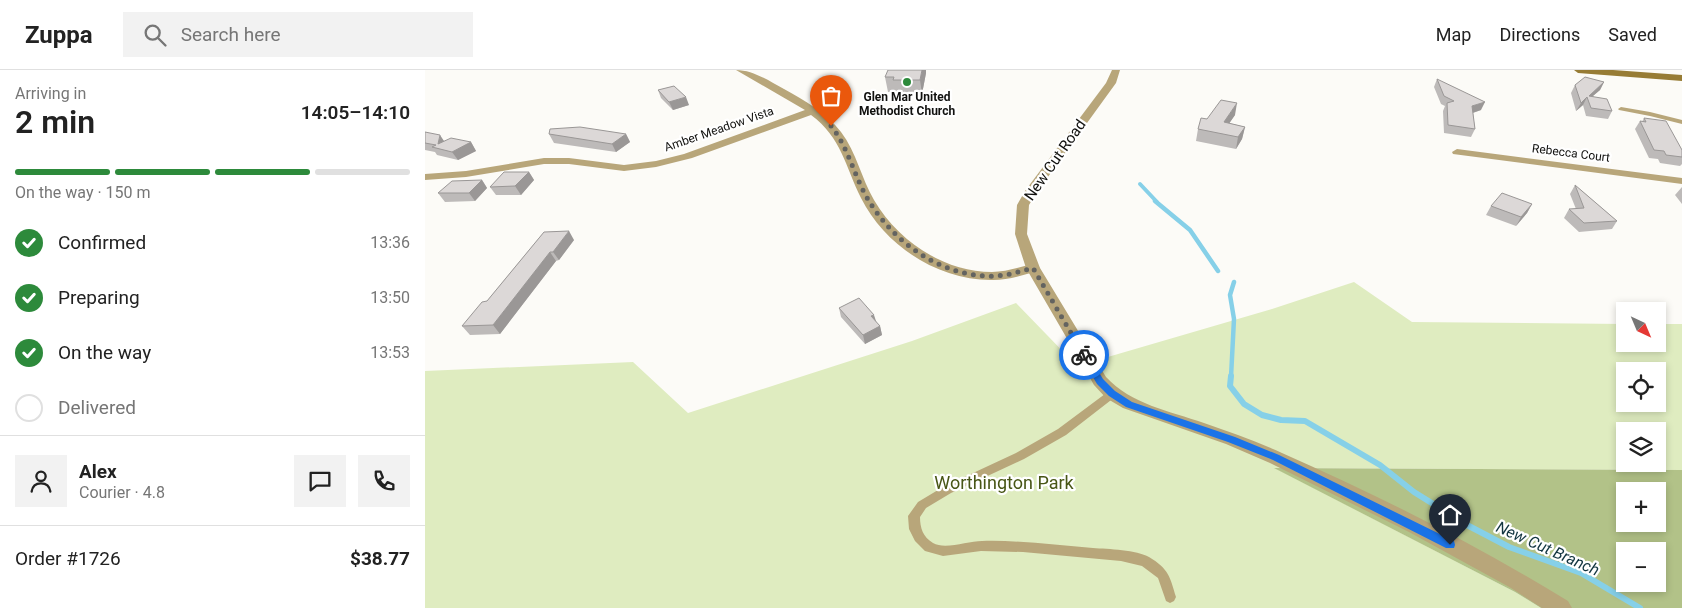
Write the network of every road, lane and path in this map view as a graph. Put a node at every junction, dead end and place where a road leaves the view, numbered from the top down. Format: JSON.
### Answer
{"nodes":[{"id":1,"x":740,"y":70,"type":"edge"},
{"id":2,"x":1116,"y":70,"type":"edge"},
{"id":3,"x":1578,"y":70,"type":"edge"},
{"id":4,"x":1682,"y":78,"type":"edge"},
{"id":5,"x":1621,"y":109,"type":"dead end"},
{"id":6,"x":811,"y":111,"type":"junction"},
{"id":7,"x":1682,"y":122,"type":"edge"},
{"id":8,"x":1457,"y":152,"type":"dead end"},
{"id":9,"x":425,"y":177,"type":"edge"},
{"id":10,"x":1682,"y":181,"type":"edge"},
{"id":11,"x":1033,"y":268,"type":"junction"},
{"id":12,"x":1112,"y":394,"type":"junction"},
{"id":13,"x":1170,"y":597,"type":"dead end"},
{"id":14,"x":1561,"y":608,"type":"edge"}],
"edges":[{"from":1,"to":6,"type":"street"},
{"from":2,"to":11,"type":"street","name":"New Cut Road"},
{"from":3,"to":4,"type":"main road"},
{"from":5,"to":7,"type":"lane"},
{"from":6,"to":9,"type":"street","name":"Amber Meadow Vista"},
{"from":6,"to":11,"type":"street"},
{"from":8,"to":10,"type":"street","name":"Rebecca Court"},
{"from":11,"to":12,"type":"street","name":"New Cut Road"},
{"from":12,"to":13,"type":"lane"},
{"from":12,"to":14,"type":"street","name":"New Cut Road"}]}
